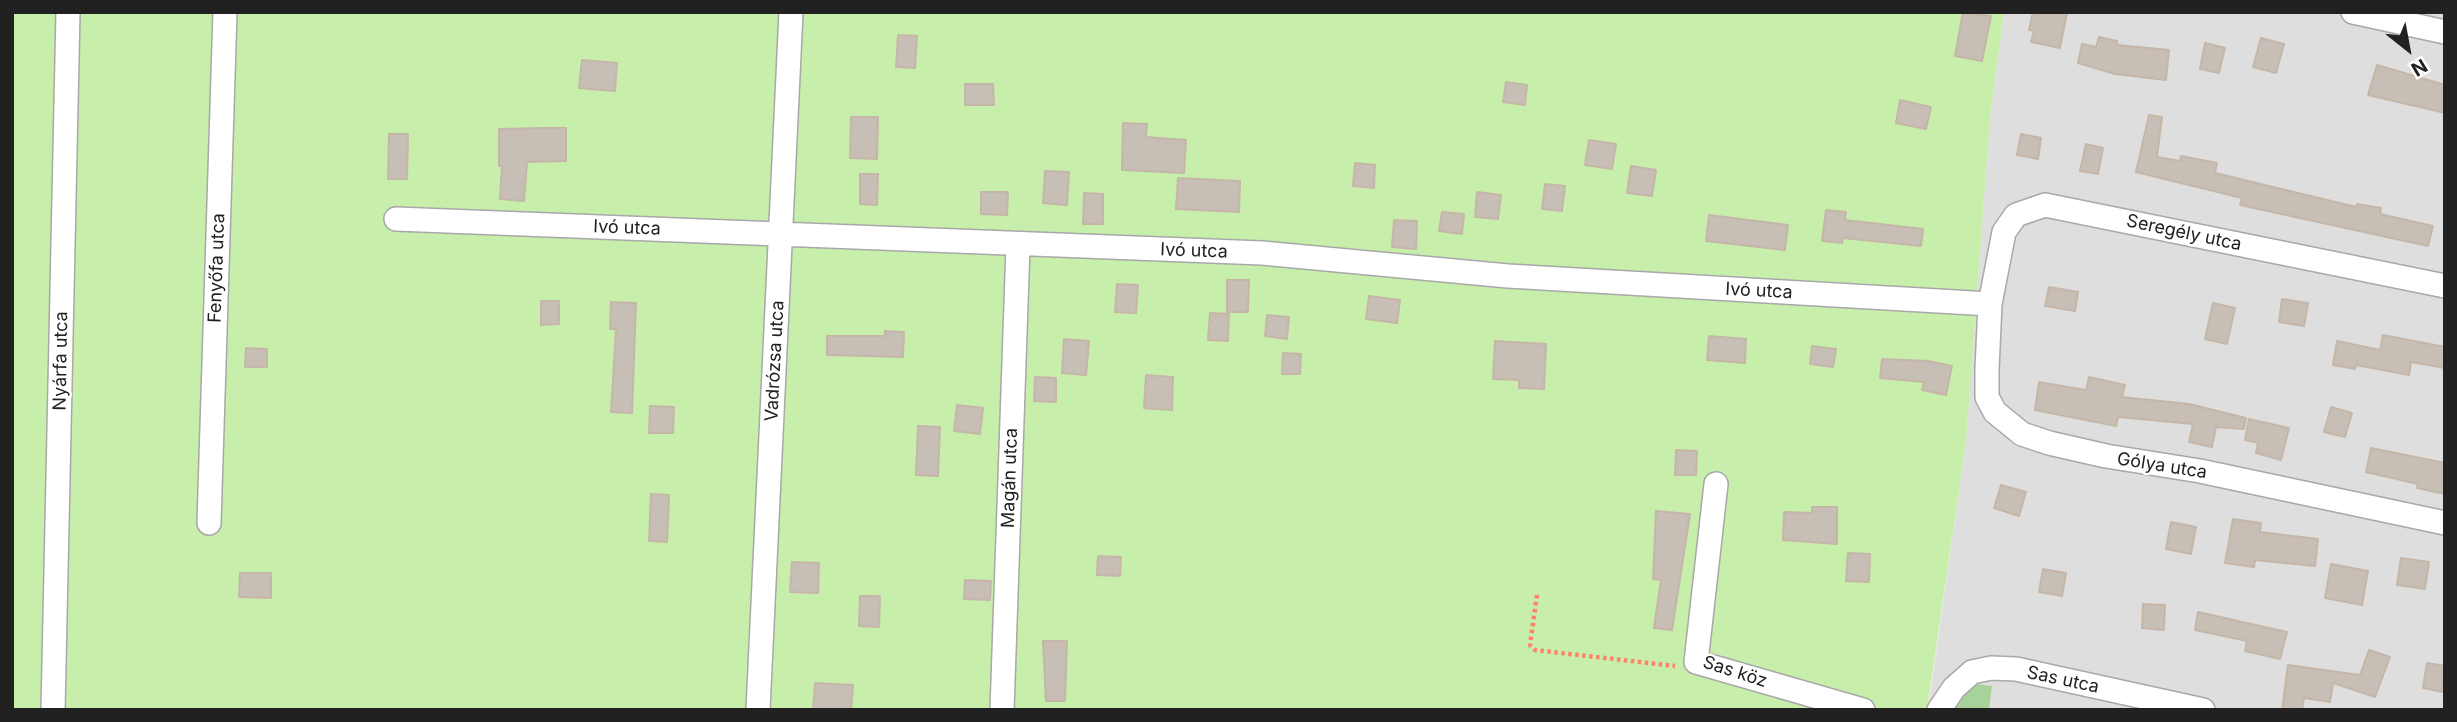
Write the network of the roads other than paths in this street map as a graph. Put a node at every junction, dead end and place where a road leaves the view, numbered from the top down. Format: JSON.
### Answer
{"nodes":[{"id":1,"x":68,"y":12,"type":"edge"},
{"id":2,"x":225,"y":12,"type":"edge"},
{"id":3,"x":791,"y":12,"type":"edge"},
{"id":4,"x":2353,"y":12,"type":"edge"},
{"id":5,"x":2445,"y":32,"type":"edge"},
{"id":6,"x":396,"y":219,"type":"dead end"},
{"id":7,"x":781,"y":234,"type":"junction"},
{"id":8,"x":1018,"y":246,"type":"junction"},
{"id":9,"x":2445,"y":286,"type":"edge"},
{"id":10,"x":1990,"y":304,"type":"junction"},
{"id":11,"x":1716,"y":484,"type":"dead end"},
{"id":12,"x":209,"y":523,"type":"dead end"},
{"id":13,"x":2445,"y":523,"type":"edge"},
{"id":14,"x":53,"y":710,"type":"edge"},
{"id":15,"x":758,"y":710,"type":"edge"},
{"id":16,"x":1002,"y":710,"type":"edge"},
{"id":17,"x":1863,"y":710,"type":"edge"},
{"id":18,"x":1940,"y":710,"type":"edge"},
{"id":19,"x":2203,"y":710,"type":"edge"}],
"edges":[{"from":1,"to":14,"type":"street","name":"Nyárfa utca"},
{"from":2,"to":12,"type":"street","name":"Fenyőfa utca"},
{"from":3,"to":7,"type":"street","name":"Vadrózsa utca"},
{"from":4,"to":5,"type":"street"},
{"from":6,"to":7,"type":"street","name":"Ivó utca"},
{"from":7,"to":8,"type":"street","name":"Ivó utca"},
{"from":7,"to":15,"type":"street","name":"Vadrózsa utca"},
{"from":8,"to":10,"type":"street","name":"Ivó utca"},
{"from":8,"to":16,"type":"street","name":"Magán utca"},
{"from":9,"to":10,"type":"street","name":"Seregély utca"},
{"from":10,"to":13,"type":"street","name":"Gólya utca"},
{"from":11,"to":17,"type":"street","name":"Sas köz"},
{"from":18,"to":19,"type":"street","name":"Sas utca"}]}
